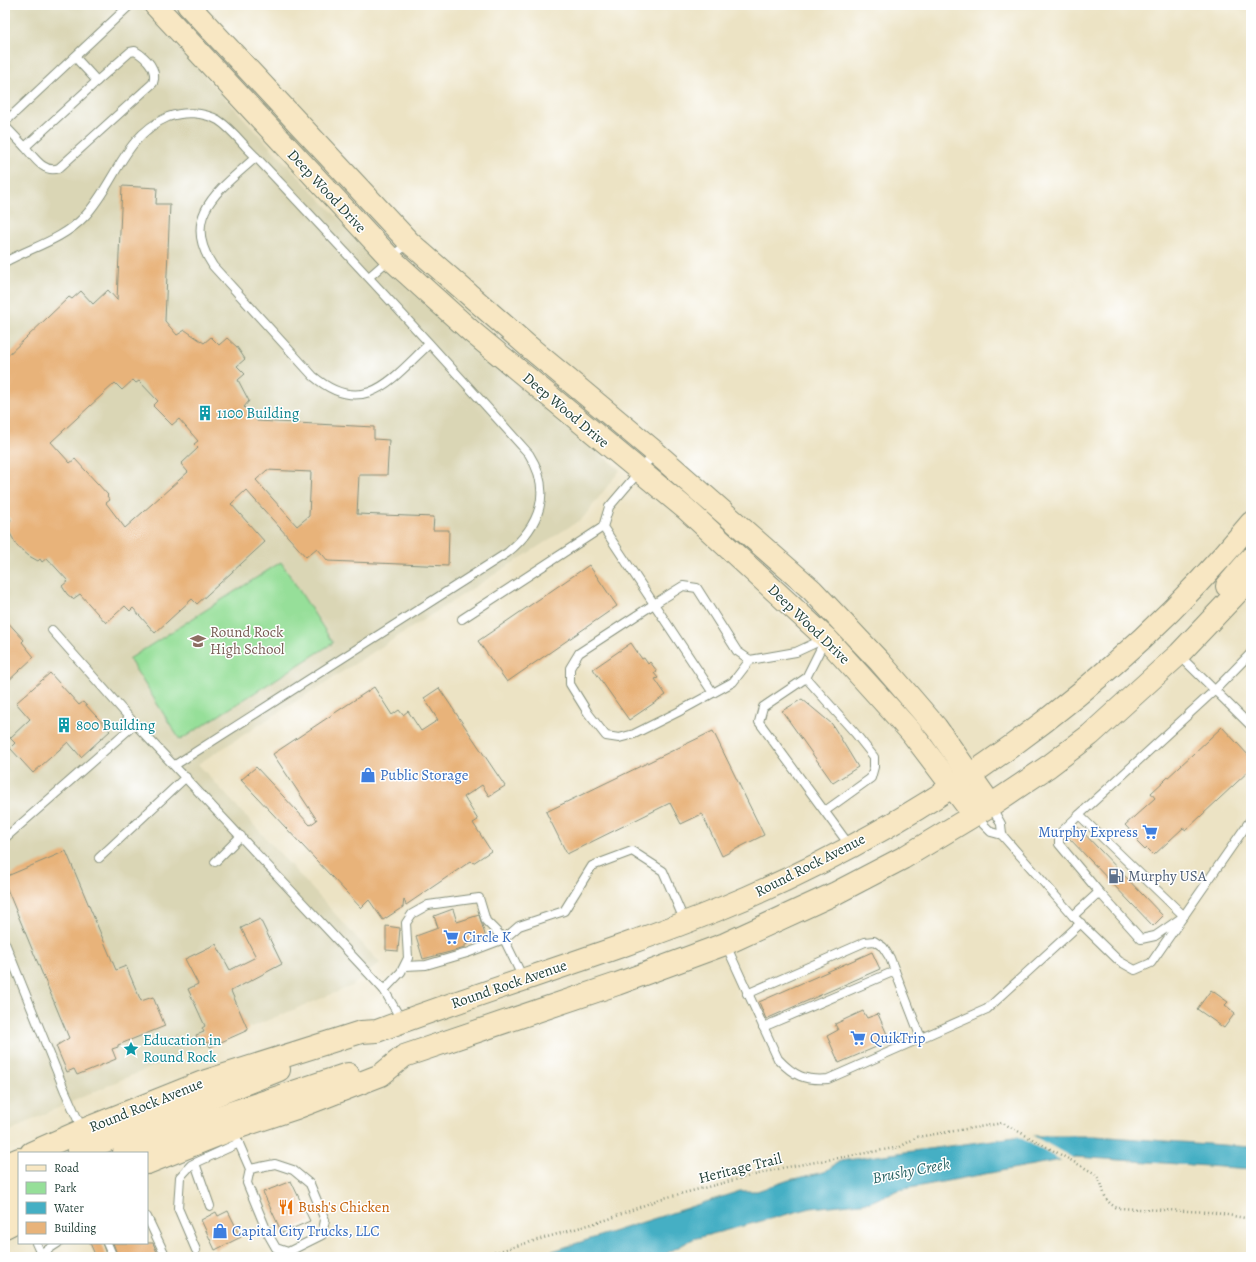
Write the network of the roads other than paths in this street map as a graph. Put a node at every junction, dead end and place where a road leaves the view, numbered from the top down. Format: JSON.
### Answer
{"nodes":[{"id":1,"x":130,"y":5,"type":"edge"},
{"id":2,"x":155,"y":5,"type":"edge"},
{"id":3,"x":188,"y":5,"type":"edge"},
{"id":4,"x":74,"y":57,"type":"junction"},
{"id":5,"x":97,"y":81,"type":"junction"},
{"id":6,"x":5,"y":122,"type":"edge"},
{"id":7,"x":5,"y":126,"type":"edge"},
{"id":8,"x":25,"y":147,"type":"junction"},
{"id":9,"x":256,"y":157,"type":"junction"},
{"id":10,"x":409,"y":242,"type":"junction"},
{"id":11,"x":390,"y":258,"type":"junction"},
{"id":12,"x":5,"y":262,"type":"edge"},
{"id":13,"x":369,"y":277,"type":"junction"},
{"id":14,"x":429,"y":344,"type":"junction"},
{"id":15,"x":655,"y":452,"type":"junction"},
{"id":16,"x":639,"y":472,"type":"junction"},
{"id":17,"x":1251,"y":522,"type":"edge"},
{"id":18,"x":602,"y":527,"type":"junction"},
{"id":19,"x":1251,"y":558,"type":"edge"},
{"id":20,"x":1251,"y":578,"type":"edge"},
{"id":21,"x":654,"y":604,"type":"junction"},
{"id":22,"x":462,"y":619,"type":"dead end"},
{"id":23,"x":1204,"y":628,"type":"junction"},
{"id":24,"x":52,"y":630,"type":"dead end"},
{"id":25,"x":834,"y":630,"type":"junction"},
{"id":26,"x":1251,"y":653,"type":"edge"},
{"id":27,"x":1179,"y":654,"type":"junction"},
{"id":28,"x":750,"y":660,"type":"junction"},
{"id":29,"x":806,"y":678,"type":"junction"},
{"id":30,"x":1215,"y":690,"type":"junction"},
{"id":31,"x":713,"y":693,"type":"junction"},
{"id":32,"x":135,"y":724,"type":"junction"},
{"id":33,"x":1251,"y":726,"type":"edge"},
{"id":34,"x":175,"y":765,"type":"junction"},
{"id":35,"x":970,"y":774,"type":"junction"},
{"id":36,"x":186,"y":777,"type":"junction"},
{"id":37,"x":953,"y":786,"type":"junction"},
{"id":38,"x":982,"y":810,"type":"junction"},
{"id":39,"x":825,"y":811,"type":"junction"},
{"id":40,"x":1079,"y":815,"type":"junction"},
{"id":41,"x":1251,"y":819,"type":"edge"},
{"id":42,"x":1002,"y":834,"type":"junction"},
{"id":43,"x":241,"y":836,"type":"junction"},
{"id":44,"x":5,"y":838,"type":"edge"},
{"id":45,"x":850,"y":846,"type":"junction"},
{"id":46,"x":99,"y":858,"type":"dead end"},
{"id":47,"x":215,"y":862,"type":"dead end"},
{"id":48,"x":1098,"y":892,"type":"junction"},
{"id":49,"x":1073,"y":916,"type":"junction"},
{"id":50,"x":1184,"y":916,"type":"junction"},
{"id":51,"x":685,"y":923,"type":"junction"},
{"id":52,"x":1081,"y":923,"type":"junction"},
{"id":53,"x":504,"y":938,"type":"junction"},
{"id":54,"x":5,"y":943,"type":"edge"},
{"id":55,"x":725,"y":944,"type":"junction"},
{"id":56,"x":405,"y":966,"type":"junction"},
{"id":57,"x":895,"y":971,"type":"junction"},
{"id":58,"x":524,"y":979,"type":"junction"},
{"id":59,"x":384,"y":990,"type":"junction"},
{"id":60,"x":747,"y":994,"type":"junction"},
{"id":61,"x":402,"y":1021,"type":"junction"},
{"id":62,"x":763,"y":1027,"type":"junction"},
{"id":63,"x":377,"y":1031,"type":"junction"},
{"id":64,"x":920,"y":1038,"type":"junction"},
{"id":65,"x":404,"y":1056,"type":"junction"},
{"id":66,"x":83,"y":1130,"type":"junction"},
{"id":67,"x":236,"y":1136,"type":"junction"},
{"id":68,"x":33,"y":1152,"type":"edge"},
{"id":69,"x":80,"y":1152,"type":"edge"},
{"id":70,"x":126,"y":1152,"type":"edge"},
{"id":71,"x":18,"y":1158,"type":"edge"},
{"id":72,"x":148,"y":1163,"type":"edge"},
{"id":73,"x":195,"y":1163,"type":"junction"},
{"id":74,"x":5,"y":1165,"type":"edge"},
{"id":75,"x":250,"y":1169,"type":"junction"},
{"id":76,"x":18,"y":1180,"type":"edge"},
{"id":77,"x":5,"y":1186,"type":"edge"},
{"id":78,"x":18,"y":1200,"type":"edge"},
{"id":79,"x":210,"y":1206,"type":"dead end"},
{"id":80,"x":5,"y":1207,"type":"edge"},
{"id":81,"x":148,"y":1219,"type":"edge"},
{"id":82,"x":18,"y":1220,"type":"edge"},
{"id":83,"x":5,"y":1227,"type":"edge"},
{"id":84,"x":36,"y":1244,"type":"edge"},
{"id":85,"x":57,"y":1244,"type":"edge"},
{"id":86,"x":107,"y":1244,"type":"edge"},
{"id":87,"x":196,"y":1250,"type":"dead end"},
{"id":88,"x":40,"y":1256,"type":"edge"},
{"id":89,"x":113,"y":1257,"type":"edge"},
{"id":90,"x":166,"y":1257,"type":"edge"}],
"edges":[{"from":1,"to":4,"type":"lane"},
{"from":2,"to":11,"type":"main road","name":"Deep Wood Drive"},
{"from":3,"to":10,"type":"main road","name":"Deep Wood Drive"},
{"from":4,"to":5,"type":"lane"},
{"from":4,"to":6,"type":"lane"},
{"from":5,"to":8,"type":"lane"},
{"from":5,"to":8,"type":"lane"},
{"from":7,"to":8,"type":"lane"},
{"from":9,"to":12,"type":"lane"},
{"from":9,"to":13,"type":"lane"},
{"from":9,"to":14,"type":"lane"},
{"from":10,"to":11,"type":"lane"},
{"from":10,"to":15,"type":"main road","name":"Deep Wood Drive"},
{"from":11,"to":13,"type":"lane"},
{"from":11,"to":16,"type":"main road","name":"Deep Wood Drive"},
{"from":13,"to":14,"type":"lane"},
{"from":14,"to":34,"type":"lane"},
{"from":15,"to":16,"type":"lane"},
{"from":15,"to":25,"type":"main road","name":"Deep Wood Drive"},
{"from":16,"to":18,"type":"lane"},
{"from":16,"to":25,"type":"main road","name":"Deep Wood Drive"},
{"from":17,"to":35,"type":"main road","name":"Round Rock Avenue"},
{"from":18,"to":21,"type":"lane"},
{"from":18,"to":22,"type":"lane"},
{"from":19,"to":23,"type":"main road"},
{"from":20,"to":23,"type":"main road"},
{"from":21,"to":28,"type":"lane"},
{"from":21,"to":31,"type":"lane"},
{"from":21,"to":31,"type":"lane"},
{"from":23,"to":27,"type":"main road"},
{"from":24,"to":32,"type":"lane"},
{"from":25,"to":28,"type":"lane"},
{"from":25,"to":29,"type":"lane"},
{"from":25,"to":35,"type":"main road","name":"Deep Wood Drive"},
{"from":25,"to":37,"type":"main road","name":"Deep Wood Drive"},
{"from":26,"to":30,"type":"lane"},
{"from":27,"to":30,"type":"lane"},
{"from":27,"to":38,"type":"main road"},
{"from":28,"to":31,"type":"lane"},
{"from":29,"to":39,"type":"lane"},
{"from":29,"to":39,"type":"lane"},
{"from":30,"to":33,"type":"lane"},
{"from":30,"to":40,"type":"lane"},
{"from":32,"to":34,"type":"lane"},
{"from":32,"to":44,"type":"lane"},
{"from":34,"to":36,"type":"lane"},
{"from":35,"to":37,"type":"main road","name":"Round Rock Avenue"},
{"from":35,"to":38,"type":"main road","name":"Deep Wood Drive"},
{"from":36,"to":43,"type":"lane"},
{"from":36,"to":46,"type":"lane"},
{"from":37,"to":38,"type":"main road","name":"Deep Wood Drive"},
{"from":37,"to":45,"type":"main road","name":"Round Rock Avenue"},
{"from":38,"to":42,"type":"lane"},
{"from":38,"to":42,"type":"lane"},
{"from":38,"to":55,"type":"main road"},
{"from":39,"to":45,"type":"lane"},
{"from":40,"to":48,"type":"lane"},
{"from":40,"to":50,"type":"lane"},
{"from":41,"to":50,"type":"lane"},
{"from":42,"to":49,"type":"lane"},
{"from":43,"to":47,"type":"lane"},
{"from":43,"to":59,"type":"lane"},
{"from":45,"to":51,"type":"main road","name":"Round Rock Avenue"},
{"from":48,"to":49,"type":"lane"},
{"from":48,"to":50,"type":"lane"},
{"from":49,"to":52,"type":"lane"},
{"from":50,"to":52,"type":"lane"},
{"from":51,"to":53,"type":"lane"},
{"from":51,"to":58,"type":"main road","name":"Round Rock Avenue"},
{"from":52,"to":64,"type":"lane"},
{"from":53,"to":56,"type":"lane"},
{"from":53,"to":56,"type":"lane"},
{"from":53,"to":58,"type":"lane"},
{"from":54,"to":66,"type":"lane"},
{"from":55,"to":60,"type":"lane"},
{"from":55,"to":65,"type":"main road"},
{"from":56,"to":59,"type":"lane"},
{"from":57,"to":60,"type":"lane"},
{"from":57,"to":62,"type":"lane"},
{"from":57,"to":64,"type":"lane"},
{"from":58,"to":61,"type":"main road","name":"Round Rock Avenue"},
{"from":59,"to":61,"type":"lane"},
{"from":60,"to":62,"type":"lane"},
{"from":61,"to":63,"type":"main road","name":"Round Rock Avenue"},
{"from":62,"to":64,"type":"lane"},
{"from":63,"to":66,"type":"main road","name":"Round Rock Avenue"},
{"from":63,"to":69,"type":"main road"},
{"from":65,"to":67,"type":"main road"},
{"from":65,"to":70,"type":"main road"},
{"from":66,"to":68,"type":"main road","name":"Round Rock Avenue"},
{"from":67,"to":72,"type":"main road"},
{"from":67,"to":73,"type":"lane"},
{"from":67,"to":75,"type":"lane"},
{"from":71,"to":74,"type":"main road"},
{"from":73,"to":79,"type":"lane"},
{"from":73,"to":87,"type":"lane"},
{"from":75,"to":75,"type":"lane"},
{"from":76,"to":77,"type":"main road"},
{"from":78,"to":80,"type":"main road"},
{"from":81,"to":90,"type":"lane"},
{"from":82,"to":83,"type":"main road"},
{"from":84,"to":88,"type":"lane"},
{"from":85,"to":88,"type":"lane"},
{"from":86,"to":89,"type":"lane"}]}
